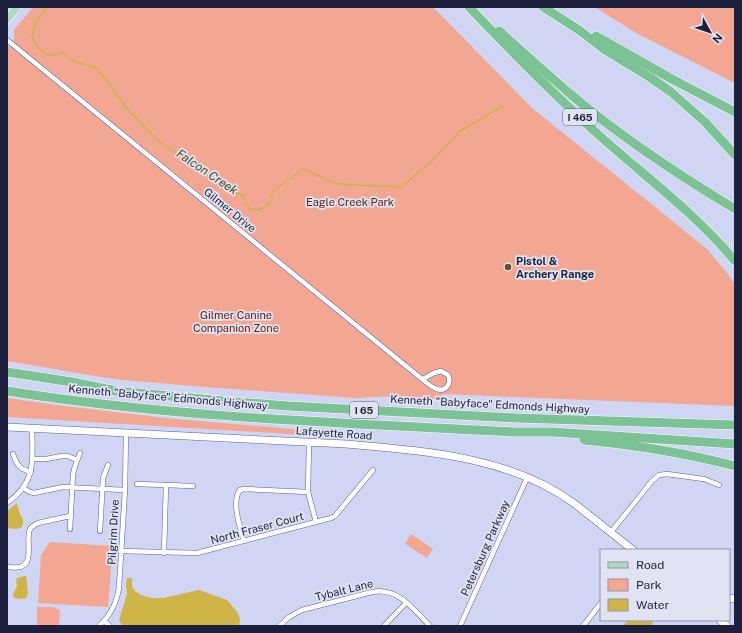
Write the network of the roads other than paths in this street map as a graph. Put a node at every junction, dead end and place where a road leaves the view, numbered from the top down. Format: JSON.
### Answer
{"nodes":[{"id":1,"x":17,"y":7,"type":"edge"},
{"id":2,"x":469,"y":7,"type":"edge"},
{"id":3,"x":473,"y":7,"type":"edge"},
{"id":4,"x":543,"y":7,"type":"edge"},
{"id":5,"x":7,"y":20,"type":"edge"},
{"id":6,"x":579,"y":30,"type":"junction"},
{"id":7,"x":7,"y":40,"type":"edge"},
{"id":8,"x":735,"y":112,"type":"edge"},
{"id":9,"x":735,"y":155,"type":"edge"},
{"id":10,"x":735,"y":209,"type":"edge"},
{"id":11,"x":735,"y":261,"type":"edge"},
{"id":12,"x":7,"y":372,"type":"edge"},
{"id":13,"x":423,"y":379,"type":"junction"},
{"id":14,"x":7,"y":391,"type":"edge"},
{"id":15,"x":735,"y":425,"type":"edge"},
{"id":16,"x":7,"y":427,"type":"edge"},
{"id":17,"x":32,"y":429,"type":"junction"},
{"id":18,"x":515,"y":432,"type":"junction"},
{"id":19,"x":126,"y":434,"type":"junction"},
{"id":20,"x":309,"y":442,"type":"junction"},
{"id":21,"x":735,"y":444,"type":"edge"},
{"id":22,"x":80,"y":453,"type":"dead end"},
{"id":23,"x":13,"y":454,"type":"dead end"},
{"id":24,"x":32,"y":459,"type":"junction"},
{"id":25,"x":77,"y":460,"type":"junction"},
{"id":26,"x":108,"y":465,"type":"dead end"},
{"id":27,"x":735,"y":466,"type":"edge"},
{"id":28,"x":373,"y":470,"type":"dead end"},
{"id":29,"x":31,"y":472,"type":"junction"},
{"id":30,"x":527,"y":478,"type":"junction"},
{"id":31,"x":137,"y":484,"type":"dead end"},
{"id":32,"x":166,"y":485,"type":"junction"},
{"id":33,"x":719,"y":485,"type":"dead end"},
{"id":34,"x":193,"y":486,"type":"dead end"},
{"id":35,"x":72,"y":487,"type":"junction"},
{"id":36,"x":23,"y":488,"type":"junction"},
{"id":37,"x":102,"y":489,"type":"junction"},
{"id":38,"x":125,"y":490,"type":"junction"},
{"id":39,"x":308,"y":492,"type":"junction"},
{"id":40,"x":7,"y":503,"type":"edge"},
{"id":41,"x":70,"y":516,"type":"junction"},
{"id":42,"x":316,"y":522,"type":"junction"},
{"id":43,"x":70,"y":529,"type":"dead end"},
{"id":44,"x":100,"y":531,"type":"dead end"},
{"id":45,"x":611,"y":532,"type":"junction"},
{"id":46,"x":244,"y":541,"type":"junction"},
{"id":47,"x":632,"y":549,"type":"edge"},
{"id":48,"x":121,"y":552,"type":"junction"},
{"id":49,"x":164,"y":553,"type":"junction"},
{"id":50,"x":7,"y":567,"type":"edge"},
{"id":51,"x":406,"y":603,"type":"junction"},
{"id":52,"x":600,"y":604,"type":"edge"},
{"id":53,"x":104,"y":621,"type":"junction"},
{"id":54,"x":99,"y":626,"type":"edge"},
{"id":55,"x":110,"y":626,"type":"edge"},
{"id":56,"x":279,"y":626,"type":"edge"},
{"id":57,"x":384,"y":626,"type":"edge"},
{"id":58,"x":430,"y":626,"type":"edge"},
{"id":59,"x":460,"y":626,"type":"edge"},
{"id":60,"x":582,"y":626,"type":"edge"}],
"edges":[{"from":1,"to":5,"type":"main road"},
{"from":2,"to":11,"type":"highway","number":"I 465"},
{"from":3,"to":10,"type":"highway"},
{"from":4,"to":6,"type":"highway"},
{"from":6,"to":8,"type":"highway"},
{"from":6,"to":9,"type":"highway"},
{"from":7,"to":13,"type":"street","name":"Gilmer Drive"},
{"from":12,"to":15,"type":"highway","name":"Kenneth \"Babyface\" Edmonds Highway","number":"I 65"},
{"from":13,"to":13,"type":"street","name":"Gilmer Drive"},
{"from":14,"to":18,"type":"highway","name":"Kenneth \"Babyface\" Edmonds Highway","number":"I 65"},
{"from":16,"to":17,"type":"main road","name":"Lafayette Road"},
{"from":17,"to":19,"type":"main road","name":"Lafayette Road"},
{"from":17,"to":24,"type":"street"},
{"from":18,"to":21,"type":"highway","name":"Kenneth \"Babyface\" Edmonds Highway","number":"I 65"},
{"from":18,"to":27,"type":"highway"},
{"from":19,"to":20,"type":"main road","name":"Lafayette Road"},
{"from":19,"to":38,"type":"street","name":"Pilgrim Drive"},
{"from":20,"to":30,"type":"main road","name":"Lafayette Road"},
{"from":20,"to":39,"type":"street"},
{"from":22,"to":25,"type":"street"},
{"from":23,"to":29,"type":"street"},
{"from":24,"to":25,"type":"street"},
{"from":24,"to":29,"type":"street"},
{"from":25,"to":35,"type":"street"},
{"from":26,"to":37,"type":"street"},
{"from":28,"to":42,"type":"street","name":"North Fraser Court"},
{"from":29,"to":36,"type":"street"},
{"from":30,"to":45,"type":"main road","name":"Lafayette Road"},
{"from":30,"to":59,"type":"street","name":"Petersburg Parkway"},
{"from":31,"to":32,"type":"street"},
{"from":32,"to":34,"type":"street"},
{"from":32,"to":49,"type":"street"},
{"from":33,"to":45,"type":"street"},
{"from":35,"to":36,"type":"street"},
{"from":35,"to":37,"type":"street"},
{"from":35,"to":41,"type":"street"},
{"from":36,"to":40,"type":"street"},
{"from":37,"to":38,"type":"street"},
{"from":37,"to":44,"type":"street"},
{"from":38,"to":48,"type":"street","name":"Pilgrim Drive"},
{"from":39,"to":42,"type":"street"},
{"from":39,"to":46,"type":"street"},
{"from":41,"to":43,"type":"street"},
{"from":41,"to":50,"type":"street"},
{"from":42,"to":46,"type":"street","name":"North Fraser Court"},
{"from":45,"to":47,"type":"main road","name":"Lafayette Road"},
{"from":46,"to":49,"type":"street","name":"North Fraser Court"},
{"from":48,"to":49,"type":"street","name":"North Fraser Court"},
{"from":48,"to":53,"type":"street","name":"Pilgrim Drive"},
{"from":51,"to":56,"type":"street","name":"Tybalt Lane"},
{"from":51,"to":57,"type":"street"},
{"from":51,"to":58,"type":"street","name":"Tybalt Lane"},
{"from":52,"to":60,"type":"street"},
{"from":53,"to":54,"type":"street","name":"Pilgrim Drive"},
{"from":53,"to":55,"type":"street"}]}
